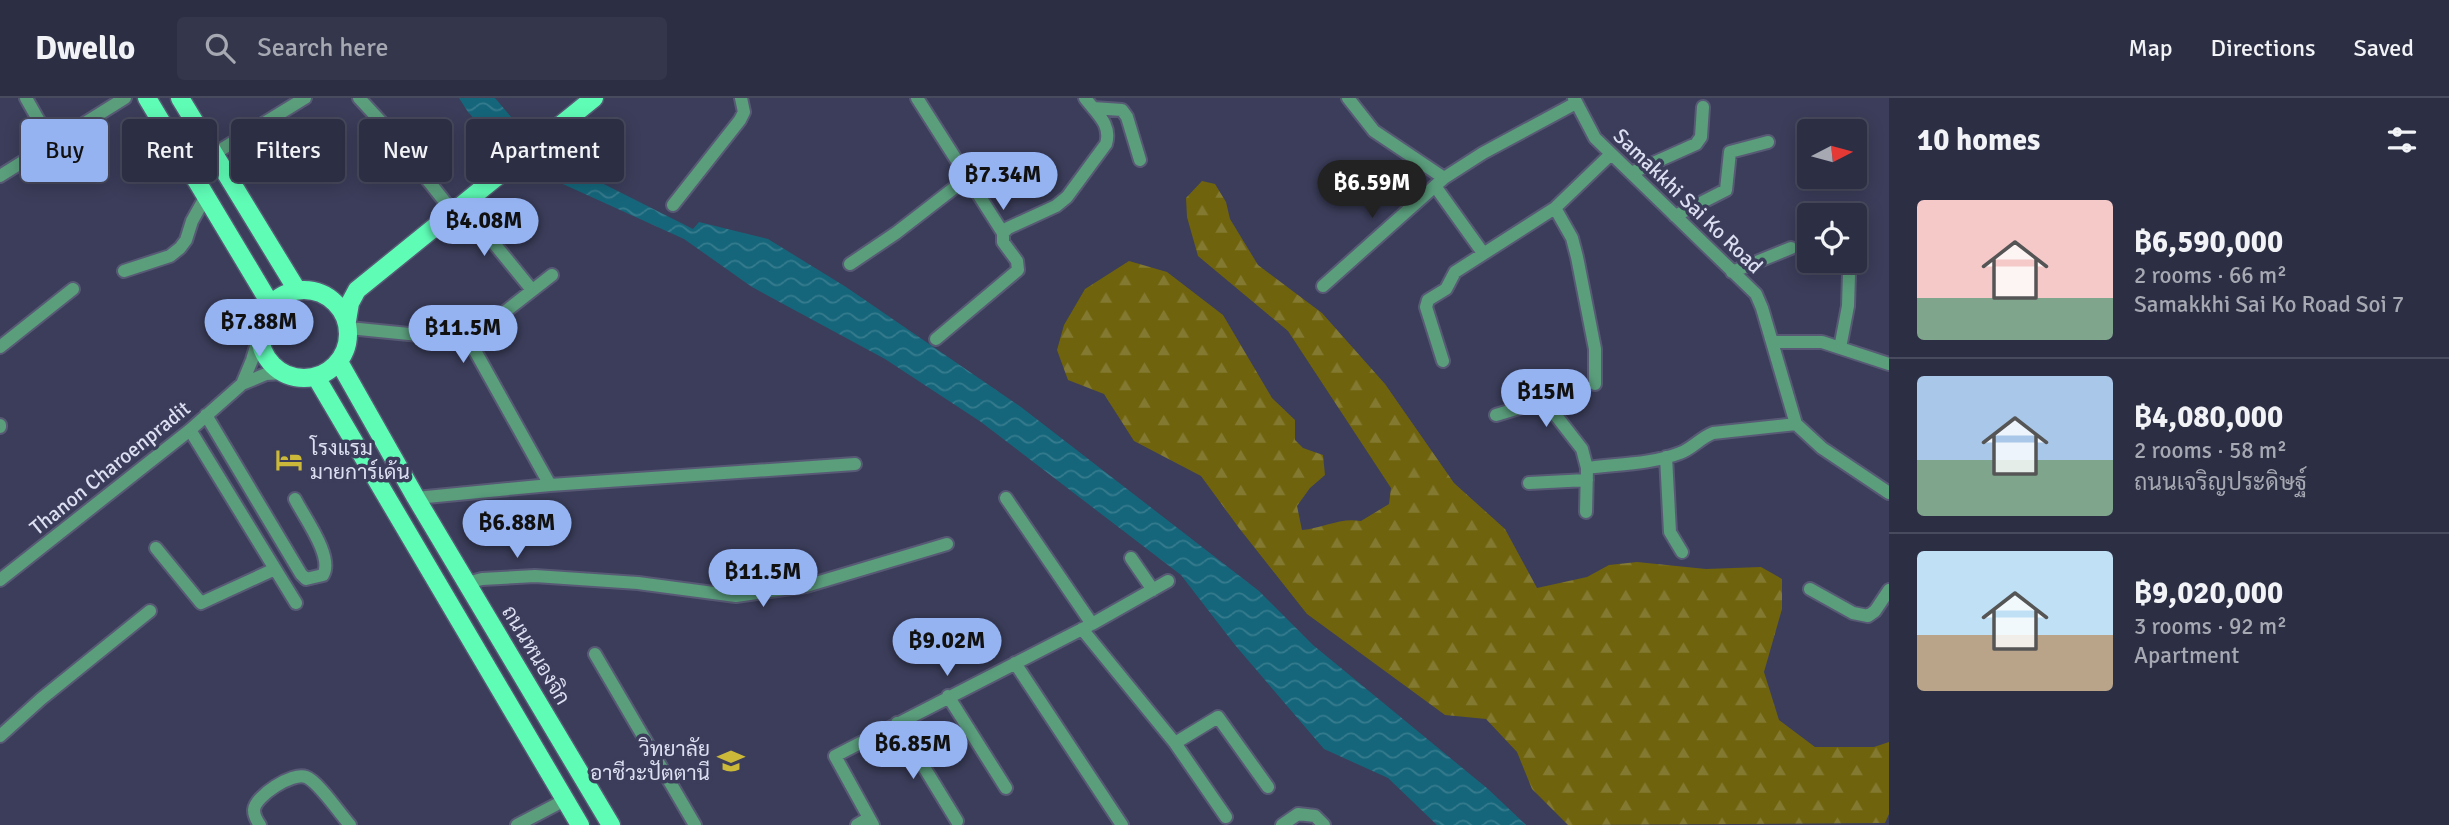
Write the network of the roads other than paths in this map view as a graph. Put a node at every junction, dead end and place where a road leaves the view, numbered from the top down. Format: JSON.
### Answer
{"nodes":[{"id":1,"x":26,"y":98,"type":"edge"},
{"id":2,"x":125,"y":98,"type":"edge"},
{"id":3,"x":147,"y":98,"type":"edge"},
{"id":4,"x":180,"y":98,"type":"edge"},
{"id":5,"x":305,"y":98,"type":"edge"},
{"id":6,"x":359,"y":98,"type":"edge"},
{"id":7,"x":594,"y":98,"type":"edge"},
{"id":8,"x":741,"y":98,"type":"edge"},
{"id":9,"x":917,"y":98,"type":"edge"},
{"id":10,"x":1348,"y":98,"type":"edge"},
{"id":11,"x":1575,"y":100,"type":"edge"},
{"id":12,"x":1089,"y":103,"type":"edge"},
{"id":13,"x":1703,"y":107,"type":"dead end"},
{"id":14,"x":38,"y":119,"type":"edge"},
{"id":15,"x":92,"y":119,"type":"edge"},
{"id":16,"x":193,"y":119,"type":"edge"},
{"id":17,"x":1768,"y":142,"type":"dead end"},
{"id":18,"x":217,"y":152,"type":"edge"},
{"id":19,"x":1611,"y":154,"type":"junction"},
{"id":20,"x":217,"y":159,"type":"edge"},
{"id":21,"x":1140,"y":160,"type":"dead end"},
{"id":22,"x":21,"y":163,"type":"edge"},
{"id":23,"x":1631,"y":173,"type":"junction"},
{"id":24,"x":0,"y":176,"type":"edge"},
{"id":25,"x":967,"y":178,"type":"junction"},
{"id":26,"x":1440,"y":182,"type":"junction"},
{"id":27,"x":206,"y":197,"type":"junction"},
{"id":28,"x":673,"y":205,"type":"dead end"},
{"id":29,"x":458,"y":208,"type":"junction"},
{"id":30,"x":1555,"y":208,"type":"junction"},
{"id":31,"x":1675,"y":216,"type":"junction"},
{"id":32,"x":1003,"y":233,"type":"junction"},
{"id":33,"x":1791,"y":248,"type":"dead end"},
{"id":34,"x":1483,"y":253,"type":"junction"},
{"id":35,"x":850,"y":264,"type":"dead end"},
{"id":36,"x":124,"y":271,"type":"dead end"},
{"id":37,"x":1732,"y":272,"type":"junction"},
{"id":38,"x":1849,"y":274,"type":"dead end"},
{"id":39,"x":552,"y":275,"type":"dead end"},
{"id":40,"x":1323,"y":286,"type":"dead end"},
{"id":41,"x":73,"y":289,"type":"dead end"},
{"id":42,"x":297,"y":290,"type":"junction"},
{"id":43,"x":357,"y":290,"type":"junction"},
{"id":44,"x":532,"y":290,"type":"junction"},
{"id":45,"x":318,"y":291,"type":"junction"},
{"id":46,"x":271,"y":305,"type":"junction"},
{"id":47,"x":348,"y":325,"type":"junction"},
{"id":48,"x":260,"y":332,"type":"junction"},
{"id":49,"x":469,"y":340,"type":"junction"},
{"id":50,"x":936,"y":340,"type":"dead end"},
{"id":51,"x":1772,"y":342,"type":"junction"},
{"id":52,"x":0,"y":347,"type":"edge"},
{"id":53,"x":1840,"y":348,"type":"junction"},
{"id":54,"x":1443,"y":361,"type":"dead end"},
{"id":55,"x":339,"y":362,"type":"junction"},
{"id":56,"x":1889,"y":365,"type":"edge"},
{"id":57,"x":284,"y":373,"type":"junction"},
{"id":58,"x":316,"y":377,"type":"junction"},
{"id":59,"x":242,"y":384,"type":"junction"},
{"id":60,"x":1595,"y":384,"type":"dead end"},
{"id":61,"x":206,"y":415,"type":"junction"},
{"id":62,"x":1496,"y":415,"type":"dead end"},
{"id":63,"x":1796,"y":424,"type":"junction"},
{"id":64,"x":190,"y":430,"type":"junction"},
{"id":65,"x":1666,"y":457,"type":"junction"},
{"id":66,"x":855,"y":464,"type":"dead end"},
{"id":67,"x":1587,"y":474,"type":"junction"},
{"id":68,"x":1529,"y":483,"type":"dead end"},
{"id":69,"x":550,"y":485,"type":"junction"},
{"id":70,"x":1889,"y":493,"type":"edge"},
{"id":71,"x":416,"y":498,"type":"junction"},
{"id":72,"x":1006,"y":498,"type":"dead end"},
{"id":73,"x":295,"y":499,"type":"dead end"},
{"id":74,"x":1586,"y":512,"type":"dead end"},
{"id":75,"x":947,"y":544,"type":"dead end"},
{"id":76,"x":285,"y":547,"type":"junction"},
{"id":77,"x":156,"y":548,"type":"dead end"},
{"id":78,"x":1682,"y":552,"type":"dead end"},
{"id":79,"x":1131,"y":558,"type":"dead end"},
{"id":80,"x":271,"y":564,"type":"junction"},
{"id":81,"x":0,"y":580,"type":"edge"},
{"id":82,"x":1168,"y":581,"type":"dead end"},
{"id":83,"x":467,"y":583,"type":"junction"},
{"id":84,"x":1810,"y":589,"type":"dead end"},
{"id":85,"x":1153,"y":590,"type":"junction"},
{"id":86,"x":1889,"y":590,"type":"edge"},
{"id":87,"x":296,"y":603,"type":"dead end"},
{"id":88,"x":150,"y":611,"type":"dead end"},
{"id":89,"x":1087,"y":626,"type":"junction"},
{"id":90,"x":595,"y":654,"type":"dead end"},
{"id":91,"x":1015,"y":663,"type":"junction"},
{"id":92,"x":948,"y":696,"type":"junction"},
{"id":93,"x":897,"y":723,"type":"junction"},
{"id":94,"x":0,"y":736,"type":"edge"},
{"id":95,"x":1175,"y":743,"type":"junction"},
{"id":96,"x":1268,"y":787,"type":"dead end"},
{"id":97,"x":1006,"y":788,"type":"dead end"},
{"id":98,"x":565,"y":800,"type":"junction"},
{"id":99,"x":1226,"y":817,"type":"dead end"},
{"id":100,"x":871,"y":821,"type":"edge"},
{"id":101,"x":957,"y":821,"type":"dead end"},
{"id":102,"x":260,"y":825,"type":"edge"},
{"id":103,"x":350,"y":825,"type":"edge"},
{"id":104,"x":517,"y":825,"type":"edge"},
{"id":105,"x":580,"y":825,"type":"edge"},
{"id":106,"x":611,"y":825,"type":"edge"},
{"id":107,"x":695,"y":825,"type":"edge"},
{"id":108,"x":857,"y":825,"type":"edge"},
{"id":109,"x":1122,"y":825,"type":"edge"},
{"id":110,"x":1282,"y":825,"type":"edge"},
{"id":111,"x":1324,"y":825,"type":"edge"}],
"edges":[{"from":1,"to":14,"type":"street"},
{"from":2,"to":15,"type":"street"},
{"from":3,"to":27,"type":"main road"},
{"from":4,"to":16,"type":"main road"},
{"from":5,"to":18,"type":"street"},
{"from":6,"to":29,"type":"street"},
{"from":7,"to":29,"type":"main road"},
{"from":8,"to":28,"type":"street"},
{"from":9,"to":25,"type":"street"},
{"from":10,"to":26,"type":"street"},
{"from":11,"to":19,"type":"street","name":"Samakkhi Sai Ko Road"},
{"from":11,"to":26,"type":"street"},
{"from":12,"to":21,"type":"street"},
{"from":12,"to":32,"type":"street"},
{"from":13,"to":23,"type":"street"},
{"from":17,"to":31,"type":"street"},
{"from":19,"to":23,"type":"street","name":"Samakkhi Sai Ko Road"},
{"from":19,"to":30,"type":"street"},
{"from":20,"to":42,"type":"main road"},
{"from":22,"to":24,"type":"street"},
{"from":23,"to":31,"type":"street","name":"Samakkhi Sai Ko Road"},
{"from":25,"to":32,"type":"street"},
{"from":25,"to":35,"type":"street"},
{"from":26,"to":34,"type":"street"},
{"from":26,"to":40,"type":"street"},
{"from":27,"to":36,"type":"street"},
{"from":27,"to":46,"type":"main road"},
{"from":29,"to":43,"type":"main road"},
{"from":29,"to":44,"type":"street"},
{"from":30,"to":34,"type":"street"},
{"from":30,"to":60,"type":"street"},
{"from":31,"to":37,"type":"street","name":"Samakkhi Sai Ko Road"},
{"from":32,"to":50,"type":"street"},
{"from":33,"to":37,"type":"street"},
{"from":34,"to":54,"type":"street"},
{"from":37,"to":51,"type":"street","name":"Samakkhi Sai Ko Road"},
{"from":38,"to":53,"type":"street"},
{"from":39,"to":44,"type":"street"},
{"from":41,"to":52,"type":"street"},
{"from":42,"to":45,"type":"main road"},
{"from":42,"to":46,"type":"main road"},
{"from":43,"to":45,"type":"main road"},
{"from":43,"to":47,"type":"main road"},
{"from":44,"to":49,"type":"street"},
{"from":45,"to":47,"type":"main road"},
{"from":46,"to":48,"type":"main road"},
{"from":47,"to":49,"type":"street"},
{"from":47,"to":55,"type":"main road"},
{"from":48,"to":57,"type":"main road"},
{"from":48,"to":59,"type":"street"},
{"from":49,"to":69,"type":"street"},
{"from":51,"to":53,"type":"street"},
{"from":51,"to":63,"type":"street","name":"Samakkhi Sai Ko Road"},
{"from":53,"to":56,"type":"street"},
{"from":55,"to":58,"type":"main road"},
{"from":55,"to":71,"type":"main road","name":"ถนนหนองจิก"},
{"from":57,"to":58,"type":"main road"},
{"from":57,"to":59,"type":"street"},
{"from":58,"to":98,"type":"main road"},
{"from":59,"to":61,"type":"street","name":"Thanon Charoenpradit"},
{"from":61,"to":64,"type":"street","name":"Thanon Charoenpradit"},
{"from":61,"to":76,"type":"street"},
{"from":62,"to":67,"type":"street"},
{"from":63,"to":65,"type":"street"},
{"from":63,"to":70,"type":"street"},
{"from":64,"to":80,"type":"street"},
{"from":64,"to":81,"type":"street","name":"Thanon Charoenpradit"},
{"from":65,"to":67,"type":"street"},
{"from":65,"to":78,"type":"street"},
{"from":66,"to":69,"type":"street"},
{"from":67,"to":68,"type":"street"},
{"from":67,"to":74,"type":"street"},
{"from":69,"to":71,"type":"street"},
{"from":71,"to":83,"type":"main road","name":"ถนนหนองจิก"},
{"from":72,"to":89,"type":"street"},
{"from":73,"to":76,"type":"street"},
{"from":75,"to":83,"type":"street"},
{"from":76,"to":80,"type":"street"},
{"from":77,"to":80,"type":"street"},
{"from":79,"to":85,"type":"street"},
{"from":80,"to":87,"type":"street"},
{"from":82,"to":85,"type":"street"},
{"from":83,"to":106,"type":"main road","name":"ถนนหนองจิก"},
{"from":84,"to":86,"type":"street"},
{"from":85,"to":89,"type":"street"},
{"from":88,"to":94,"type":"street"},
{"from":89,"to":91,"type":"street"},
{"from":89,"to":95,"type":"street"},
{"from":90,"to":107,"type":"street"},
{"from":91,"to":92,"type":"street"},
{"from":91,"to":109,"type":"street"},
{"from":92,"to":93,"type":"street"},
{"from":92,"to":97,"type":"street"},
{"from":93,"to":100,"type":"street"},
{"from":93,"to":101,"type":"street"},
{"from":95,"to":96,"type":"street"},
{"from":95,"to":99,"type":"street"},
{"from":98,"to":104,"type":"street"},
{"from":98,"to":105,"type":"main road"},
{"from":100,"to":108,"type":"street"},
{"from":102,"to":103,"type":"street"},
{"from":110,"to":111,"type":"street"}]}
